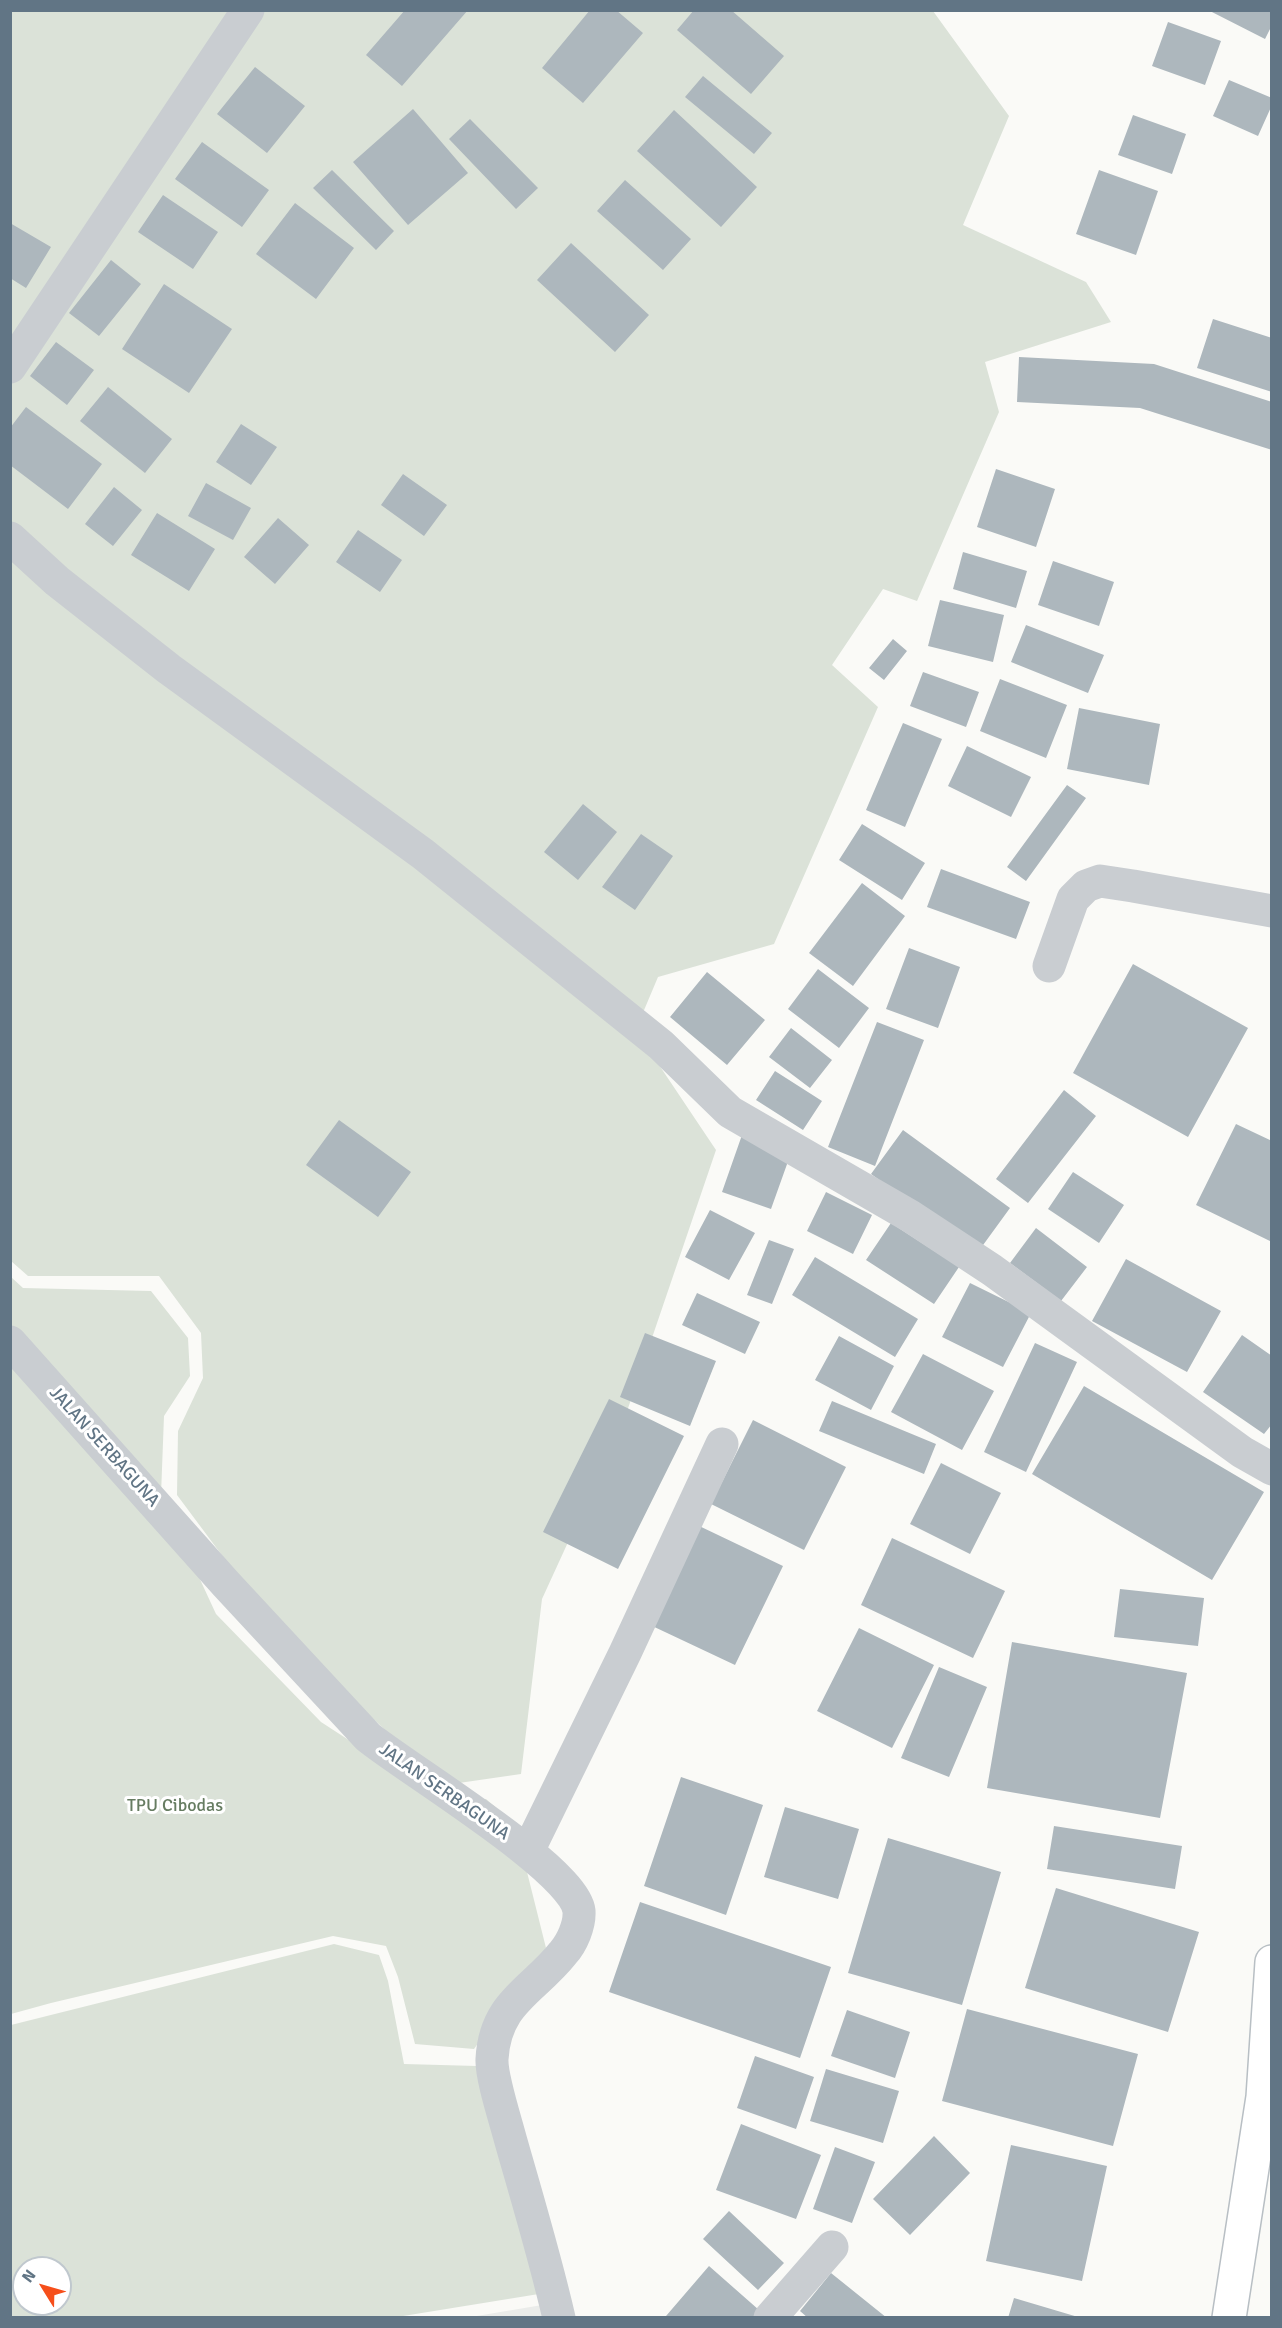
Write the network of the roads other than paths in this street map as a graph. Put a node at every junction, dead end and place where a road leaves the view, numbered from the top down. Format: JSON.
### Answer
{"nodes":[{"id":1,"x":248,"y":10,"type":"edge"},
{"id":2,"x":10,"y":367,"type":"edge"},
{"id":3,"x":10,"y":538,"type":"edge"},
{"id":4,"x":1272,"y":911,"type":"edge"},
{"id":5,"x":1049,"y":966,"type":"dead end"},
{"id":6,"x":10,"y":1342,"type":"edge"},
{"id":7,"x":722,"y":1444,"type":"dead end"},
{"id":8,"x":1272,"y":1468,"type":"edge"},
{"id":9,"x":528,"y":1851,"type":"junction"},
{"id":10,"x":1272,"y":1962,"type":"edge"},
{"id":11,"x":832,"y":2247,"type":"dead end"},
{"id":12,"x":559,"y":2318,"type":"edge"},
{"id":13,"x":770,"y":2318,"type":"edge"},
{"id":14,"x":1229,"y":2318,"type":"edge"}],
"edges":[{"from":1,"to":2,"type":"street"},
{"from":3,"to":8,"type":"street"},
{"from":4,"to":5,"type":"street"},
{"from":6,"to":9,"type":"street","name":"JALAN SERBAGUNA"},
{"from":7,"to":9,"type":"street"},
{"from":9,"to":12,"type":"street","name":"JALAN SERBAGUNA"},
{"from":10,"to":14,"type":"street"},
{"from":11,"to":13,"type":"street"}]}
